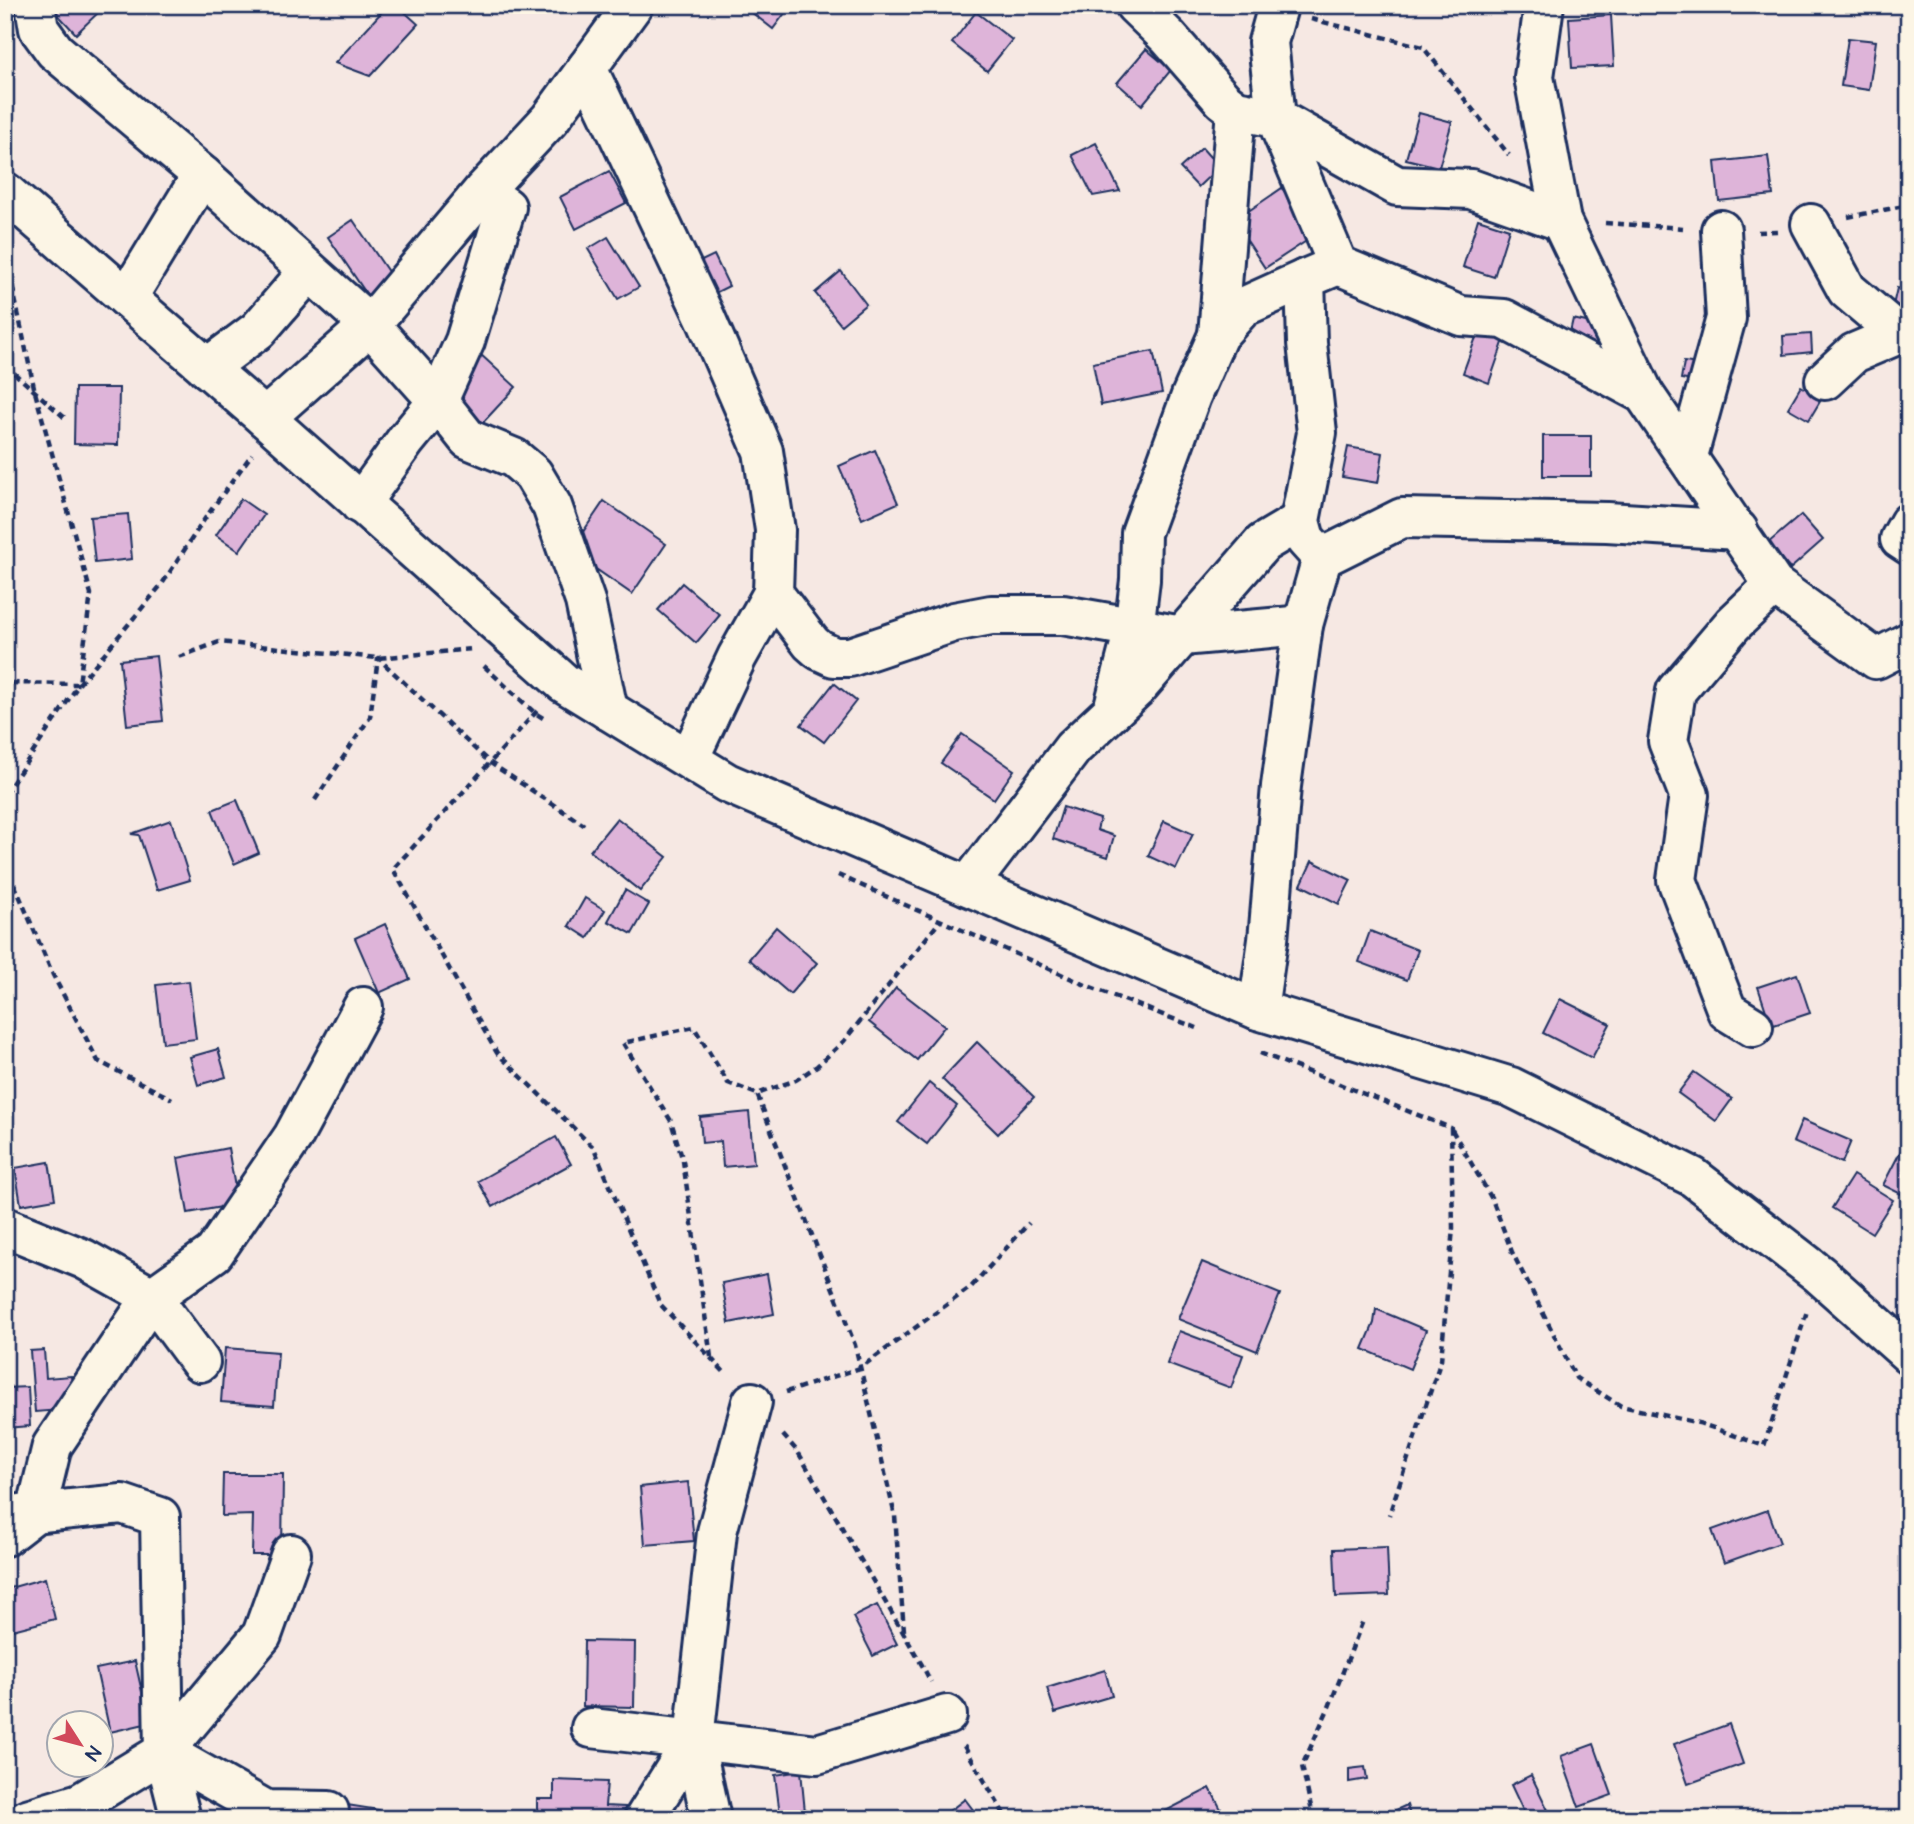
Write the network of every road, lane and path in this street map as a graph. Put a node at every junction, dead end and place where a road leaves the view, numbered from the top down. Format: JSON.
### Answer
{"nodes":[{"id":1,"x":35,"y":5,"type":"edge"},
{"id":2,"x":633,"y":5,"type":"edge"},
{"id":3,"x":1135,"y":5,"type":"edge"},
{"id":4,"x":1544,"y":5,"type":"edge"},
{"id":5,"x":1278,"y":10,"type":"dead end"},
{"id":6,"x":587,"y":68,"type":"junction"},
{"id":7,"x":1236,"y":110,"type":"junction"},
{"id":8,"x":1276,"y":118,"type":"junction"},
{"id":9,"x":202,"y":175,"type":"junction"},
{"id":10,"x":483,"y":191,"type":"junction"},
{"id":11,"x":5,"y":192,"type":"edge"},
{"id":12,"x":1561,"y":220,"type":"junction"},
{"id":13,"x":1811,"y":224,"type":"dead end"},
{"id":14,"x":1721,"y":230,"type":"dead end"},
{"id":15,"x":5,"y":252,"type":"edge"},
{"id":16,"x":309,"y":271,"type":"junction"},
{"id":17,"x":1321,"y":272,"type":"junction"},
{"id":18,"x":127,"y":298,"type":"junction"},
{"id":19,"x":370,"y":325,"type":"junction"},
{"id":20,"x":1904,"y":333,"type":"edge"},
{"id":21,"x":1218,"y":335,"type":"junction"},
{"id":22,"x":5,"y":365,"type":"edge"},
{"id":23,"x":207,"y":368,"type":"junction"},
{"id":24,"x":1825,"y":380,"type":"dead end"},
{"id":25,"x":35,"y":392,"type":"junction"},
{"id":26,"x":1644,"y":394,"type":"junction"},
{"id":27,"x":438,"y":401,"type":"junction"},
{"id":28,"x":65,"y":418,"type":"dead end"},
{"id":29,"x":265,"y":418,"type":"junction"},
{"id":30,"x":253,"y":453,"type":"dead end"},
{"id":31,"x":1688,"y":456,"type":"junction"},
{"id":32,"x":360,"y":504,"type":"junction"},
{"id":33,"x":1300,"y":521,"type":"junction"},
{"id":34,"x":1909,"y":523,"type":"edge"},
{"id":35,"x":1738,"y":530,"type":"junction"},
{"id":36,"x":1909,"y":545,"type":"edge"},
{"id":37,"x":1322,"y":558,"type":"junction"},
{"id":38,"x":1774,"y":584,"type":"junction"},
{"id":39,"x":773,"y":593,"type":"junction"},
{"id":40,"x":1303,"y":625,"type":"junction"},
{"id":41,"x":1134,"y":629,"type":"junction"},
{"id":42,"x":1182,"y":636,"type":"junction"},
{"id":43,"x":513,"y":637,"type":"junction"},
{"id":44,"x":1909,"y":642,"type":"edge"},
{"id":45,"x":179,"y":657,"type":"dead end"},
{"id":46,"x":377,"y":658,"type":"junction"},
{"id":47,"x":5,"y":683,"type":"edge"},
{"id":48,"x":564,"y":683,"type":"junction"},
{"id":49,"x":79,"y":684,"type":"junction"},
{"id":50,"x":608,"y":710,"type":"junction"},
{"id":51,"x":1113,"y":710,"type":"junction"},
{"id":52,"x":689,"y":759,"type":"junction"},
{"id":53,"x":489,"y":762,"type":"junction"},
{"id":54,"x":5,"y":794,"type":"edge"},
{"id":55,"x":315,"y":800,"type":"dead end"},
{"id":56,"x":584,"y":825,"type":"dead end"},
{"id":57,"x":5,"y":862,"type":"edge"},
{"id":58,"x":968,"y":886,"type":"junction"},
{"id":59,"x":940,"y":921,"type":"dead end"},
{"id":60,"x":363,"y":1007,"type":"dead end"},
{"id":61,"x":1258,"y":1010,"type":"junction"},
{"id":62,"x":1753,"y":1027,"type":"dead end"},
{"id":63,"x":757,"y":1094,"type":"junction"},
{"id":64,"x":172,"y":1099,"type":"dead end"},
{"id":65,"x":1451,"y":1128,"type":"dead end"},
{"id":66,"x":1029,"y":1223,"type":"dead end"},
{"id":67,"x":5,"y":1227,"type":"edge"},
{"id":68,"x":1819,"y":1274,"type":"junction"},
{"id":69,"x":152,"y":1297,"type":"junction"},
{"id":70,"x":1909,"y":1354,"type":"edge"},
{"id":71,"x":711,"y":1358,"type":"junction"},
{"id":72,"x":200,"y":1362,"type":"dead end"},
{"id":73,"x":860,"y":1368,"type":"junction"},
{"id":74,"x":752,"y":1402,"type":"junction"},
{"id":75,"x":21,"y":1514,"type":"edge"},
{"id":76,"x":5,"y":1536,"type":"edge"},
{"id":77,"x":291,"y":1554,"type":"dead end"},
{"id":78,"x":1364,"y":1618,"type":"dead end"},
{"id":79,"x":905,"y":1635,"type":"junction"},
{"id":80,"x":947,"y":1715,"type":"junction"},
{"id":81,"x":591,"y":1728,"type":"dead end"},
{"id":82,"x":694,"y":1739,"type":"junction"},
{"id":83,"x":164,"y":1752,"type":"junction"},
{"id":84,"x":329,"y":1811,"type":"dead end"},
{"id":85,"x":27,"y":1819,"type":"edge"},
{"id":86,"x":181,"y":1819,"type":"edge"},
{"id":87,"x":644,"y":1819,"type":"edge"},
{"id":88,"x":711,"y":1819,"type":"edge"},
{"id":89,"x":1007,"y":1819,"type":"edge"},
{"id":90,"x":1317,"y":1819,"type":"edge"}],
"edges":[{"from":1,"to":9,"type":"street"},
{"from":2,"to":6,"type":"street"},
{"from":3,"to":7,"type":"street"},
{"from":4,"to":12,"type":"street"},
{"from":5,"to":8,"type":"street"},
{"from":6,"to":10,"type":"street"},
{"from":6,"to":39,"type":"street"},
{"from":7,"to":8,"type":"street"},
{"from":7,"to":21,"type":"street"},
{"from":8,"to":12,"type":"street"},
{"from":8,"to":17,"type":"street"},
{"from":9,"to":16,"type":"street"},
{"from":9,"to":18,"type":"street"},
{"from":10,"to":19,"type":"street"},
{"from":10,"to":27,"type":"street"},
{"from":11,"to":18,"type":"street"},
{"from":12,"to":26,"type":"street"},
{"from":13,"to":20,"type":"street"},
{"from":14,"to":31,"type":"street"},
{"from":15,"to":25,"type":"path"},
{"from":16,"to":19,"type":"street"},
{"from":16,"to":23,"type":"street"},
{"from":17,"to":21,"type":"street"},
{"from":17,"to":26,"type":"street"},
{"from":17,"to":33,"type":"street"},
{"from":18,"to":23,"type":"street"},
{"from":19,"to":27,"type":"street"},
{"from":19,"to":29,"type":"street"},
{"from":20,"to":24,"type":"street"},
{"from":21,"to":41,"type":"street"},
{"from":22,"to":25,"type":"path"},
{"from":23,"to":29,"type":"street"},
{"from":25,"to":28,"type":"path"},
{"from":25,"to":49,"type":"path"},
{"from":26,"to":31,"type":"street"},
{"from":27,"to":32,"type":"street"},
{"from":27,"to":50,"type":"street"},
{"from":29,"to":32,"type":"street"},
{"from":30,"to":49,"type":"path"},
{"from":31,"to":35,"type":"street"},
{"from":32,"to":43,"type":"street"},
{"from":33,"to":37,"type":"street"},
{"from":33,"to":42,"type":"street"},
{"from":34,"to":36,"type":"street"},
{"from":35,"to":37,"type":"street"},
{"from":35,"to":38,"type":"street"},
{"from":37,"to":40,"type":"street"},
{"from":38,"to":44,"type":"street"},
{"from":38,"to":62,"type":"street"},
{"from":39,"to":41,"type":"street"},
{"from":39,"to":52,"type":"street"},
{"from":40,"to":42,"type":"street"},
{"from":40,"to":61,"type":"street"},
{"from":41,"to":42,"type":"street"},
{"from":41,"to":51,"type":"street"},
{"from":42,"to":51,"type":"street"},
{"from":43,"to":46,"type":"path"},
{"from":43,"to":48,"type":"street"},
{"from":45,"to":46,"type":"path"},
{"from":46,"to":53,"type":"path"},
{"from":46,"to":55,"type":"path"},
{"from":47,"to":49,"type":"path"},
{"from":48,"to":50,"type":"street"},
{"from":48,"to":53,"type":"path"},
{"from":49,"to":54,"type":"path"},
{"from":50,"to":52,"type":"street"},
{"from":51,"to":58,"type":"street"},
{"from":52,"to":58,"type":"street"},
{"from":53,"to":56,"type":"path"},
{"from":53,"to":71,"type":"path"},
{"from":57,"to":64,"type":"path"},
{"from":58,"to":61,"type":"street"},
{"from":59,"to":63,"type":"path"},
{"from":60,"to":69,"type":"street"},
{"from":61,"to":68,"type":"street"},
{"from":63,"to":71,"type":"path"},
{"from":63,"to":73,"type":"path"},
{"from":65,"to":68,"type":"path"},
{"from":66,"to":73,"type":"path"},
{"from":67,"to":69,"type":"street"},
{"from":68,"to":70,"type":"street"},
{"from":69,"to":72,"type":"street"},
{"from":69,"to":75,"type":"street"},
{"from":71,"to":74,"type":"path"},
{"from":73,"to":74,"type":"path"},
{"from":73,"to":79,"type":"path"},
{"from":74,"to":79,"type":"path"},
{"from":74,"to":82,"type":"street"},
{"from":75,"to":76,"type":"street"},
{"from":75,"to":83,"type":"street"},
{"from":77,"to":83,"type":"street"},
{"from":78,"to":90,"type":"path"},
{"from":79,"to":80,"type":"path"},
{"from":80,"to":82,"type":"street"},
{"from":80,"to":89,"type":"path"},
{"from":81,"to":82,"type":"street"},
{"from":82,"to":87,"type":"street"},
{"from":82,"to":88,"type":"street"},
{"from":83,"to":84,"type":"street"},
{"from":83,"to":85,"type":"street"},
{"from":83,"to":86,"type":"street"}]}
